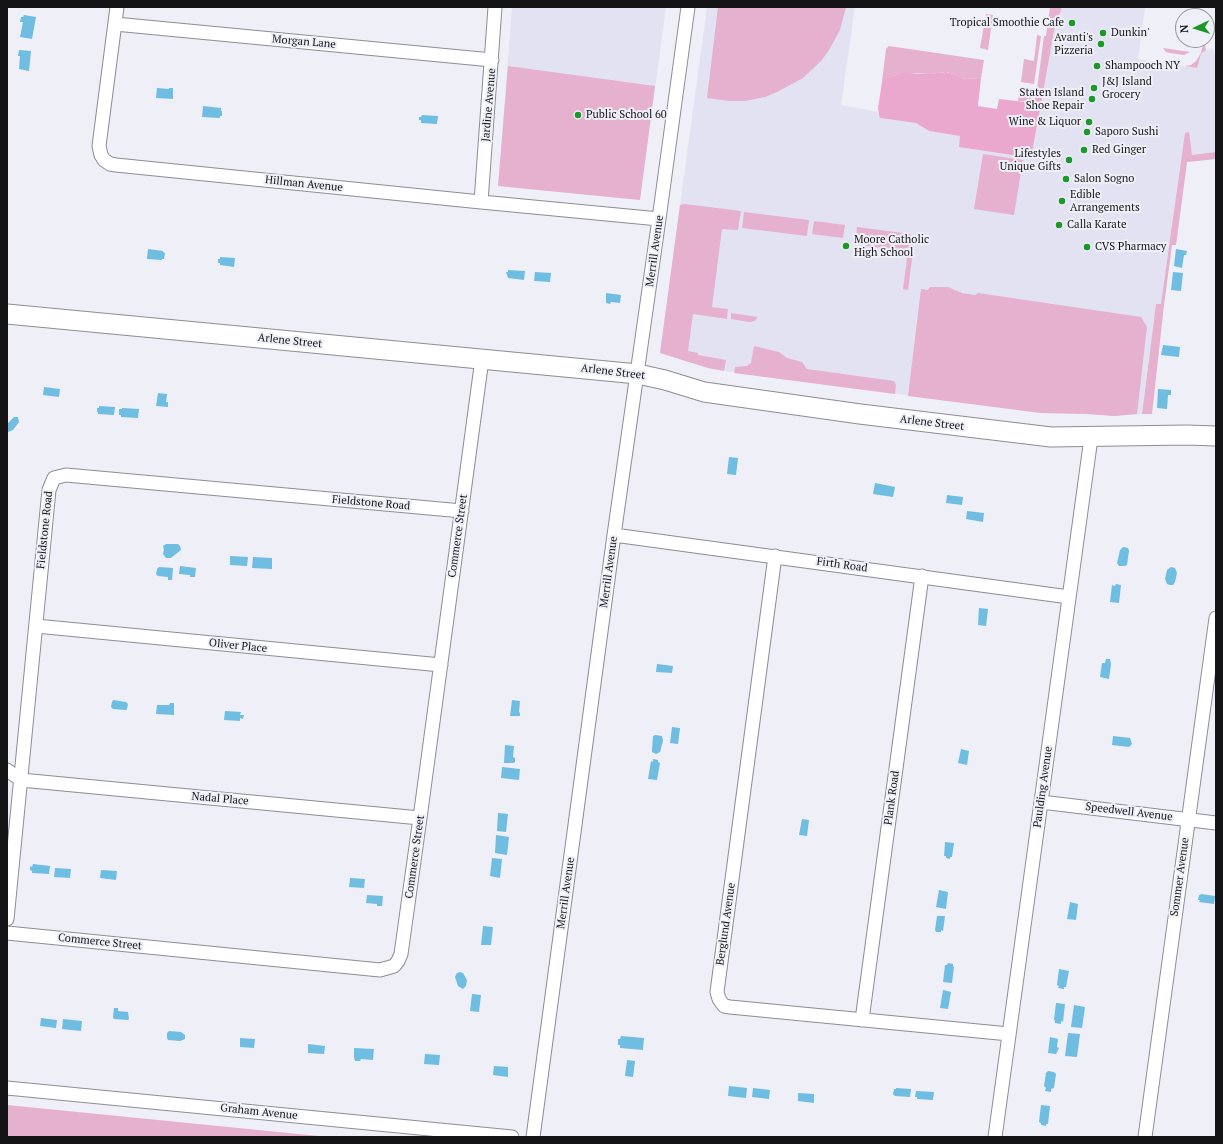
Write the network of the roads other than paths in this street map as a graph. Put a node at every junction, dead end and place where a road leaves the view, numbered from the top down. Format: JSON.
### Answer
{"nodes":[{"id":1,"x":117,"y":7,"type":"edge"},
{"id":2,"x":495,"y":7,"type":"edge"},
{"id":3,"x":688,"y":7,"type":"edge"},
{"id":4,"x":115,"y":24,"type":"junction"},
{"id":5,"x":492,"y":60,"type":"junction"},
{"id":6,"x":481,"y":202,"type":"junction"},
{"id":7,"x":659,"y":219,"type":"junction"},
{"id":8,"x":7,"y":314,"type":"edge"},
{"id":9,"x":482,"y":360,"type":"junction"},
{"id":10,"x":638,"y":374,"type":"junction"},
{"id":11,"x":1216,"y":436,"type":"edge"},
{"id":12,"x":1091,"y":438,"type":"junction"},
{"id":13,"x":462,"y":511,"type":"junction"},
{"id":14,"x":614,"y":535,"type":"junction"},
{"id":15,"x":775,"y":556,"type":"junction"},
{"id":16,"x":922,"y":576,"type":"junction"},
{"id":17,"x":1069,"y":597,"type":"junction"},
{"id":18,"x":1216,"y":618,"type":"edge"},
{"id":19,"x":36,"y":626,"type":"junction"},
{"id":20,"x":441,"y":665,"type":"junction"},
{"id":21,"x":7,"y":770,"type":"edge"},
{"id":22,"x":21,"y":780,"type":"junction"},
{"id":23,"x":1041,"y":802,"type":"junction"},
{"id":24,"x":420,"y":818,"type":"junction"},
{"id":25,"x":1188,"y":819,"type":"junction"},
{"id":26,"x":1216,"y":824,"type":"edge"},
{"id":27,"x":7,"y":919,"type":"edge"},
{"id":28,"x":7,"y":933,"type":"edge"},
{"id":29,"x":862,"y":1020,"type":"junction"},
{"id":30,"x":1010,"y":1034,"type":"junction"},
{"id":31,"x":7,"y":1088,"type":"edge"},
{"id":32,"x":512,"y":1137,"type":"edge"},
{"id":33,"x":533,"y":1137,"type":"edge"},
{"id":34,"x":995,"y":1137,"type":"edge"},
{"id":35,"x":1145,"y":1137,"type":"edge"}],
"edges":[{"from":1,"to":4,"type":"street","name":"Hillman Avenue"},
{"from":2,"to":5,"type":"street","name":"Jardine Avenue"},
{"from":3,"to":7,"type":"street","name":"Merrill Avenue"},
{"from":4,"to":5,"type":"street","name":"Morgan Lane"},
{"from":4,"to":6,"type":"street","name":"Hillman Avenue"},
{"from":5,"to":6,"type":"street","name":"Jardine Avenue"},
{"from":6,"to":7,"type":"street","name":"Hillman Avenue"},
{"from":7,"to":10,"type":"street","name":"Merrill Avenue"},
{"from":8,"to":9,"type":"street","name":"Arlene Street"},
{"from":9,"to":10,"type":"street","name":"Arlene Street"},
{"from":9,"to":13,"type":"street","name":"Commerce Street"},
{"from":10,"to":12,"type":"street","name":"Arlene Street"},
{"from":10,"to":14,"type":"street","name":"Merrill Avenue"},
{"from":11,"to":12,"type":"street","name":"Arlene Street"},
{"from":12,"to":17,"type":"street","name":"Paulding Avenue"},
{"from":13,"to":19,"type":"street","name":"Fieldstone Road"},
{"from":13,"to":20,"type":"street","name":"Commerce Street"},
{"from":14,"to":15,"type":"street","name":"Firth Road"},
{"from":14,"to":33,"type":"street","name":"Merrill Avenue"},
{"from":15,"to":16,"type":"street","name":"Firth Road"},
{"from":15,"to":29,"type":"street","name":"Berglund Avenue"},
{"from":16,"to":17,"type":"street","name":"Firth Road"},
{"from":16,"to":29,"type":"street","name":"Plank Road"},
{"from":17,"to":23,"type":"street","name":"Paulding Avenue"},
{"from":18,"to":25,"type":"street","name":"Sommer Avenue"},
{"from":19,"to":20,"type":"street","name":"Oliver Place"},
{"from":19,"to":22,"type":"street","name":"Fieldstone Road"},
{"from":20,"to":24,"type":"street","name":"Commerce Street"},
{"from":21,"to":22,"type":"street"},
{"from":22,"to":24,"type":"street","name":"Nadal Place"},
{"from":22,"to":27,"type":"street","name":"Fieldstone Road"},
{"from":23,"to":25,"type":"street","name":"Speedwell Avenue"},
{"from":23,"to":30,"type":"street","name":"Paulding Avenue"},
{"from":24,"to":28,"type":"street","name":"Commerce Street"},
{"from":25,"to":26,"type":"street","name":"Speedwell Avenue"},
{"from":25,"to":35,"type":"street","name":"Sommer Avenue"},
{"from":29,"to":30,"type":"street","name":"Berglund Avenue"},
{"from":30,"to":34,"type":"street","name":"Paulding Avenue"},
{"from":31,"to":32,"type":"street","name":"Graham Avenue"}]}
